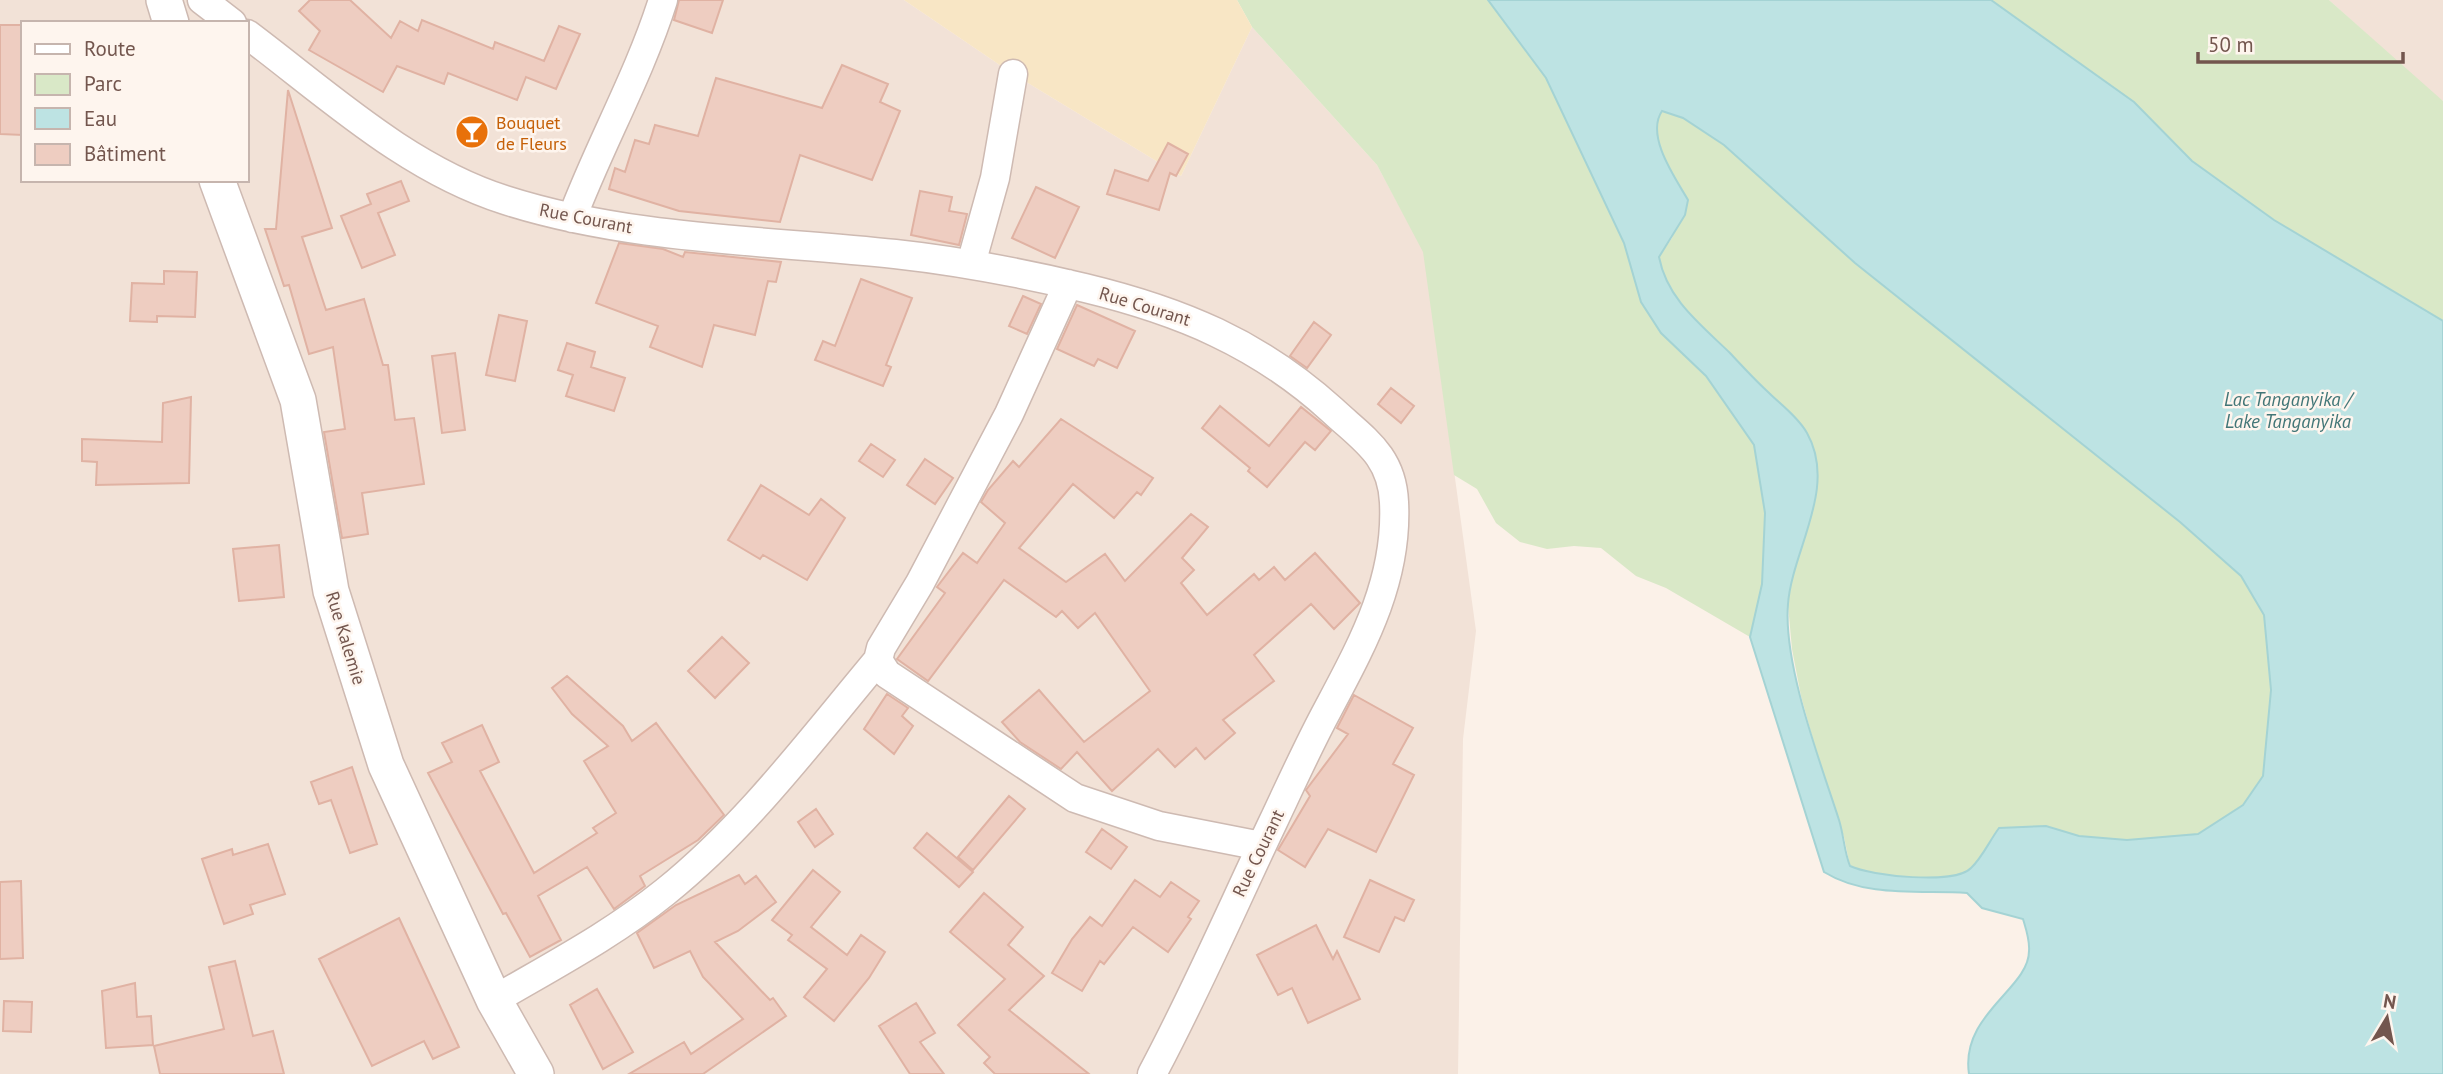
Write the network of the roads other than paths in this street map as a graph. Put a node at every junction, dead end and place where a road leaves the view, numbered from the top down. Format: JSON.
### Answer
{"nodes":[{"id":1,"x":164,"y":0,"type":"edge"},
{"id":2,"x":202,"y":0,"type":"edge"},
{"id":3,"x":663,"y":0,"type":"edge"},
{"id":4,"x":170,"y":21,"type":"edge"},
{"id":5,"x":229,"y":21,"type":"edge"},
{"id":6,"x":248,"y":35,"type":"edge"},
{"id":7,"x":1013,"y":74,"type":"dead end"},
{"id":8,"x":218,"y":182,"type":"edge"},
{"id":9,"x":572,"y":218,"type":"junction"},
{"id":10,"x":971,"y":264,"type":"junction"},
{"id":11,"x":1068,"y":284,"type":"junction"},
{"id":12,"x":878,"y":660,"type":"junction"},
{"id":13,"x":1261,"y":846,"type":"junction"},
{"id":14,"x":494,"y":1000,"type":"junction"},
{"id":15,"x":536,"y":1074,"type":"edge"},
{"id":16,"x":1152,"y":1074,"type":"edge"}],
"edges":[{"from":1,"to":4,"type":"street"},
{"from":2,"to":5,"type":"street"},
{"from":3,"to":9,"type":"street"},
{"from":6,"to":9,"type":"street","name":"Rue Courant"},
{"from":7,"to":10,"type":"street"},
{"from":8,"to":14,"type":"street","name":"Rue Kalemie"},
{"from":9,"to":10,"type":"street","name":"Rue Courant"},
{"from":10,"to":11,"type":"street","name":"Rue Courant"},
{"from":11,"to":12,"type":"street"},
{"from":11,"to":13,"type":"street","name":"Rue Courant"},
{"from":12,"to":13,"type":"street"},
{"from":12,"to":14,"type":"street"},
{"from":13,"to":16,"type":"street","name":"Rue Courant"},
{"from":14,"to":15,"type":"street","name":"Rue Kalemie"}]}
